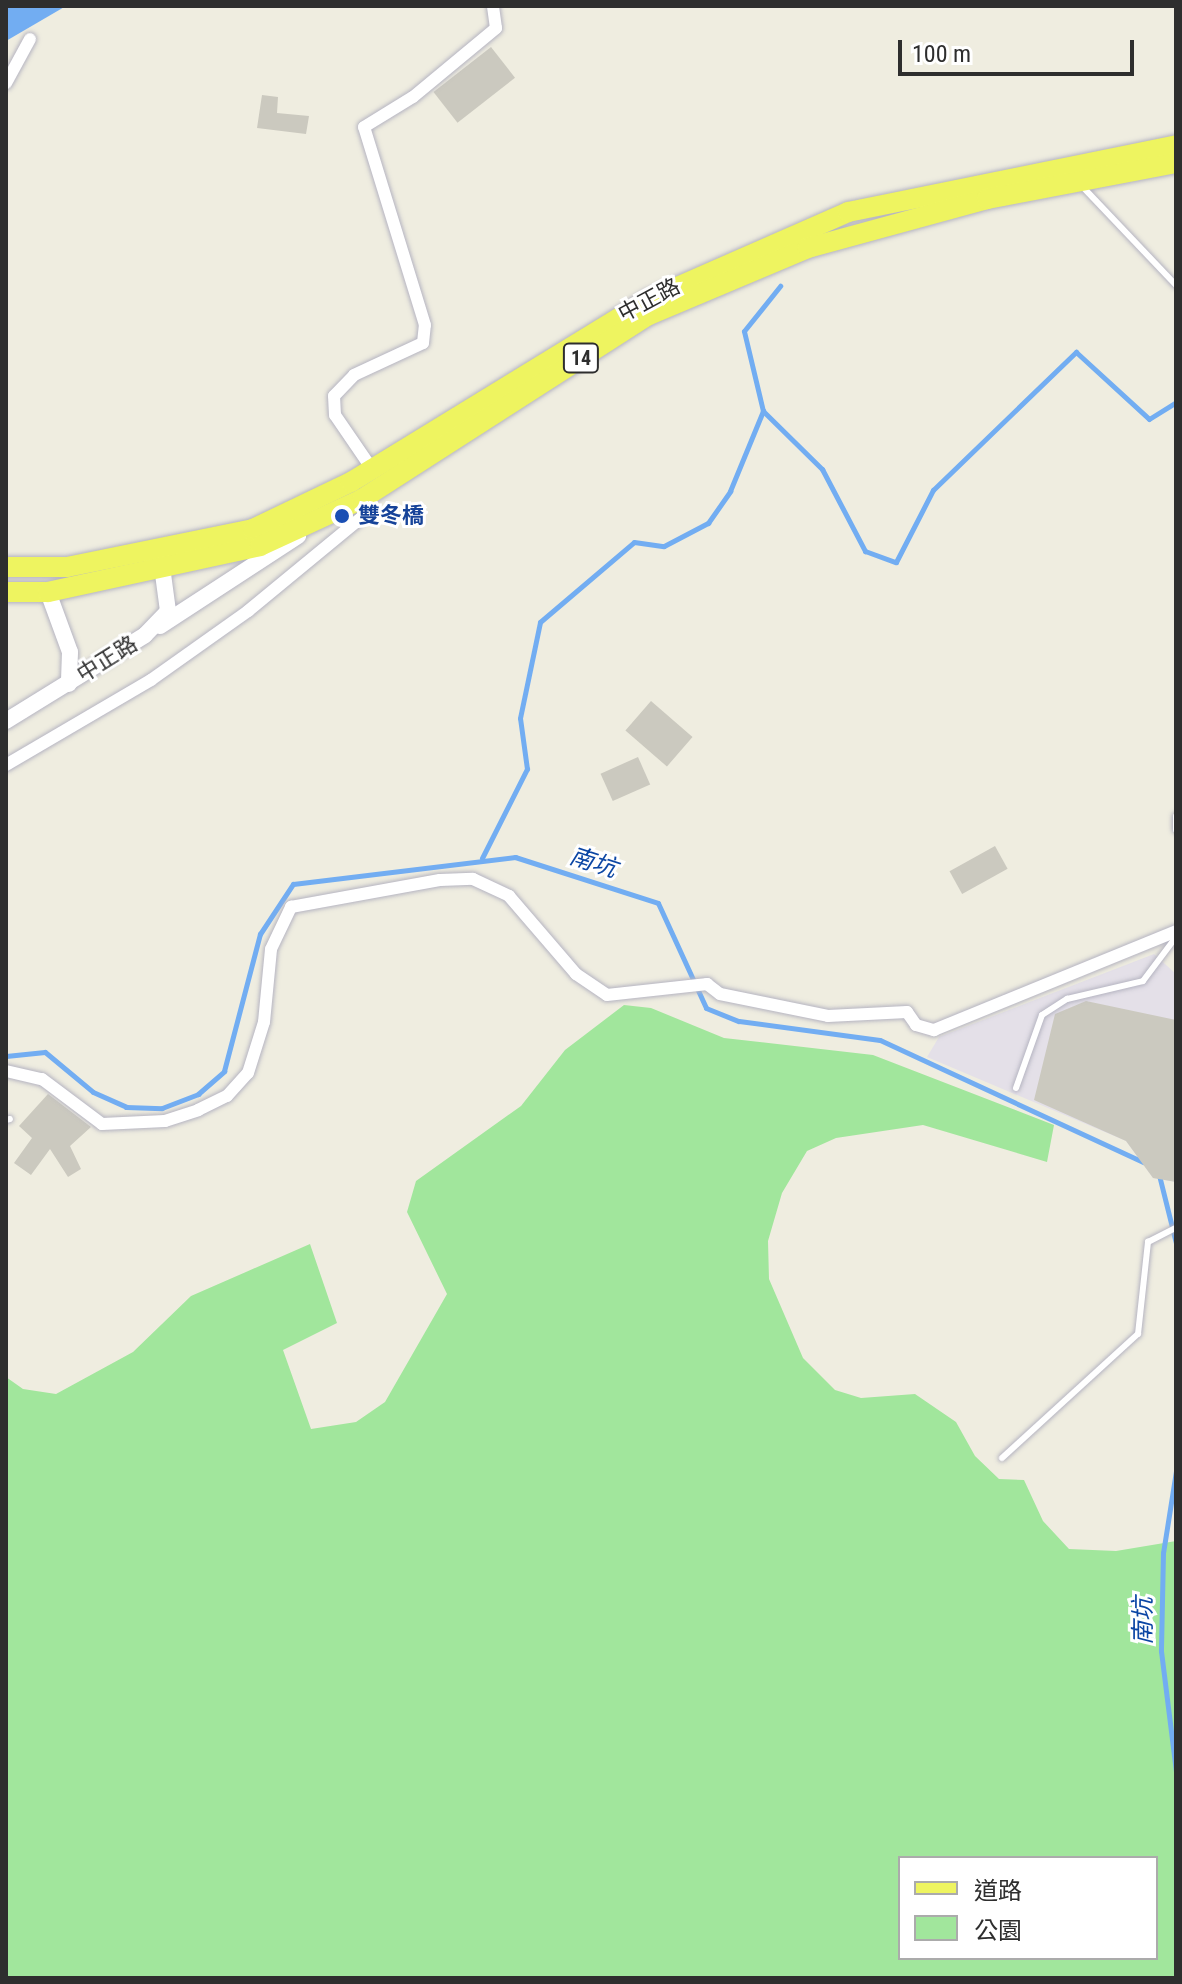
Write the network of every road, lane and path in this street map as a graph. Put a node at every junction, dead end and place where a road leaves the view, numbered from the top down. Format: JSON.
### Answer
{"nodes":[{"id":1,"x":493,"y":6,"type":"edge"},
{"id":2,"x":30,"y":39,"type":"dead end"},
{"id":3,"x":6,"y":83,"type":"edge"},
{"id":4,"x":1176,"y":145,"type":"edge"},
{"id":5,"x":1176,"y":163,"type":"edge"},
{"id":6,"x":1078,"y":182,"type":"junction"},
{"id":7,"x":1176,"y":285,"type":"edge"},
{"id":8,"x":372,"y":469,"type":"junction"},
{"id":9,"x":362,"y":499,"type":"junction"},
{"id":10,"x":327,"y":517,"type":"junction"},
{"id":11,"x":160,"y":550,"type":"junction"},
{"id":12,"x":6,"y":567,"type":"edge"},
{"id":13,"x":163,"y":571,"type":"junction"},
{"id":14,"x":6,"y":592,"type":"edge"},
{"id":15,"x":48,"y":592,"type":"junction"},
{"id":16,"x":145,"y":635,"type":"junction"},
{"id":17,"x":69,"y":684,"type":"junction"},
{"id":18,"x":6,"y":721,"type":"edge"},
{"id":19,"x":6,"y":765,"type":"edge"},
{"id":20,"x":1176,"y":816,"type":"edge"},
{"id":21,"x":1176,"y":830,"type":"edge"},
{"id":22,"x":1176,"y":934,"type":"edge"},
{"id":23,"x":6,"y":1071,"type":"edge"},
{"id":24,"x":1016,"y":1088,"type":"dead end"},
{"id":25,"x":1176,"y":1228,"type":"edge"},
{"id":26,"x":1002,"y":1458,"type":"dead end"}],
"edges":[{"from":1,"to":8,"type":"street"},
{"from":2,"to":3,"type":"street"},
{"from":4,"to":8,"type":"main road","name":"中正路","number":"14"},
{"from":5,"to":6,"type":"main road","name":"中正路","number":"14"},
{"from":6,"to":7,"type":"lane"},
{"from":6,"to":9,"type":"main road","name":"中正路","number":"14"},
{"from":8,"to":11,"type":"main road","name":"中正路","number":"14"},
{"from":9,"to":10,"type":"main road","name":"中正路","number":"14"},
{"from":9,"to":19,"type":"street"},
{"from":10,"to":13,"type":"main road","name":"中正路","number":"14"},
{"from":10,"to":16,"type":"street"},
{"from":11,"to":12,"type":"main road","name":"中正路","number":"14"},
{"from":11,"to":13,"type":"street","name":"中正路"},
{"from":13,"to":15,"type":"main road","name":"中正路","number":"14"},
{"from":13,"to":16,"type":"street","name":"中正路"},
{"from":14,"to":15,"type":"main road","name":"中正路","number":"14"},
{"from":15,"to":17,"type":"street"},
{"from":16,"to":17,"type":"street","name":"中正路"},
{"from":17,"to":18,"type":"street","name":"中正路"},
{"from":20,"to":21,"type":"lane"},
{"from":22,"to":23,"type":"street"},
{"from":22,"to":24,"type":"lane"},
{"from":25,"to":26,"type":"lane"}]}
